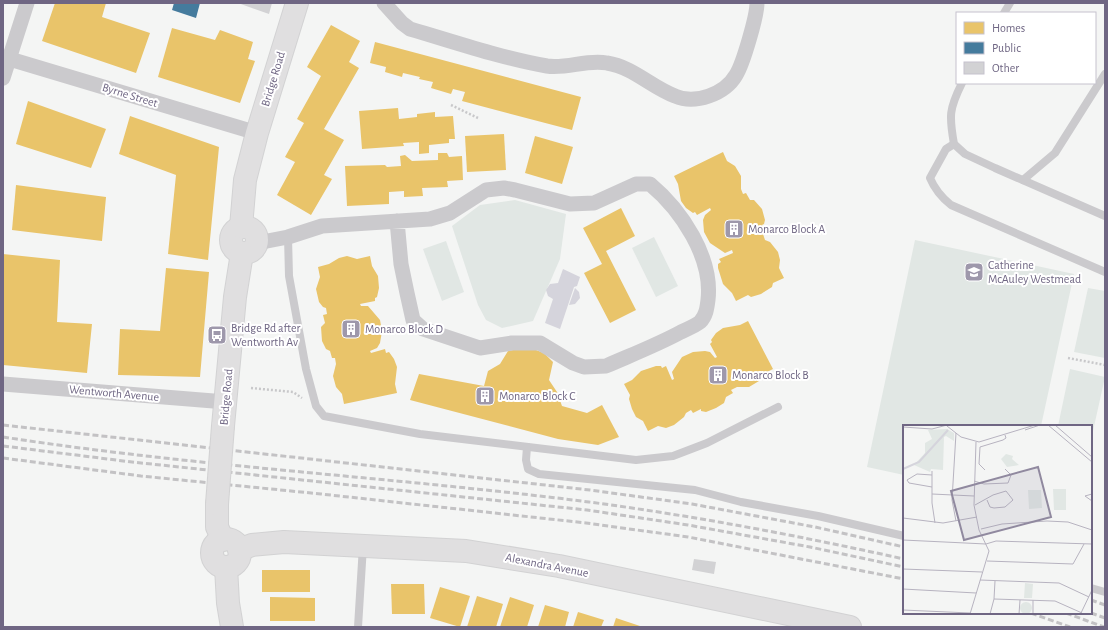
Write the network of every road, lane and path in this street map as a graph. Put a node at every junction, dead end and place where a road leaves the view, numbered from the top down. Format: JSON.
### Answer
{"nodes":[{"id":1,"x":27,"y":3,"type":"edge"},
{"id":2,"x":297,"y":3,"type":"edge"},
{"id":3,"x":384,"y":3,"type":"edge"},
{"id":4,"x":758,"y":3,"type":"edge"},
{"id":5,"x":1010,"y":3,"type":"edge"},
{"id":6,"x":1005,"y":12,"type":"edge"},
{"id":7,"x":6,"y":58,"type":"edge"},
{"id":8,"x":1105,"y":74,"type":"edge"},
{"id":9,"x":3,"y":78,"type":"edge"},
{"id":10,"x":962,"y":84,"type":"edge"},
{"id":11,"x":451,"y":106,"type":"dead end"},
{"id":12,"x":478,"y":118,"type":"dead end"},
{"id":13,"x":257,"y":133,"type":"junction"},
{"id":14,"x":954,"y":144,"type":"junction"},
{"id":15,"x":1023,"y":180,"type":"junction"},
{"id":16,"x":1105,"y":216,"type":"edge"},
{"id":17,"x":397,"y":221,"type":"junction"},
{"id":18,"x":288,"y":237,"type":"junction"},
{"id":19,"x":250,"y":248,"type":"junction"},
{"id":20,"x":1105,"y":272,"type":"edge"},
{"id":21,"x":1068,"y":358,"type":"dead end"},
{"id":22,"x":1105,"y":365,"type":"edge"},
{"id":23,"x":3,"y":384,"type":"edge"},
{"id":24,"x":251,"y":388,"type":"dead end"},
{"id":25,"x":314,"y":401,"type":"junction"},
{"id":26,"x":226,"y":402,"type":"junction"},
{"id":27,"x":778,"y":407,"type":"dead end"},
{"id":28,"x":527,"y":447,"type":"junction"},
{"id":29,"x":903,"y":536,"type":"edge"},
{"id":30,"x":231,"y":545,"type":"junction"},
{"id":31,"x":363,"y":545,"type":"junction"},
{"id":32,"x":1092,"y":588,"type":"edge"},
{"id":33,"x":1105,"y":592,"type":"edge"},
{"id":34,"x":232,"y":627,"type":"edge"},
{"id":35,"x":358,"y":627,"type":"edge"},
{"id":36,"x":850,"y":627,"type":"edge"}],
"edges":[{"from":1,"to":7,"type":"street"},
{"from":2,"to":13,"type":"street","name":"Bridge Road"},
{"from":3,"to":4,"type":"street"},
{"from":5,"to":6,"type":"lane"},
{"from":7,"to":9,"type":"street"},
{"from":7,"to":13,"type":"street","name":"Byrne Street"},
{"from":8,"to":15,"type":"lane"},
{"from":10,"to":14,"type":"lane"},
{"from":11,"to":12,"type":"path"},
{"from":13,"to":19,"type":"street","name":"Bridge Road"},
{"from":14,"to":15,"type":"lane"},
{"from":14,"to":20,"type":"lane"},
{"from":15,"to":16,"type":"lane"},
{"from":17,"to":17,"type":"street"},
{"from":17,"to":18,"type":"street"},
{"from":18,"to":19,"type":"street"},
{"from":18,"to":25,"type":"lane"},
{"from":19,"to":26,"type":"street","name":"Bridge Road"},
{"from":21,"to":22,"type":"path"},
{"from":23,"to":26,"type":"street","name":"Wentworth Avenue"},
{"from":24,"to":25,"type":"path"},
{"from":25,"to":28,"type":"lane"},
{"from":26,"to":30,"type":"street","name":"Bridge Road","bridge":true},
{"from":27,"to":28,"type":"lane"},
{"from":28,"to":29,"type":"lane"},
{"from":30,"to":31,"type":"street","name":"Alexandra Avenue"},
{"from":30,"to":34,"type":"street"},
{"from":31,"to":35,"type":"lane"},
{"from":31,"to":36,"type":"street","name":"Alexandra Avenue"},
{"from":32,"to":33,"type":"lane"}]}
